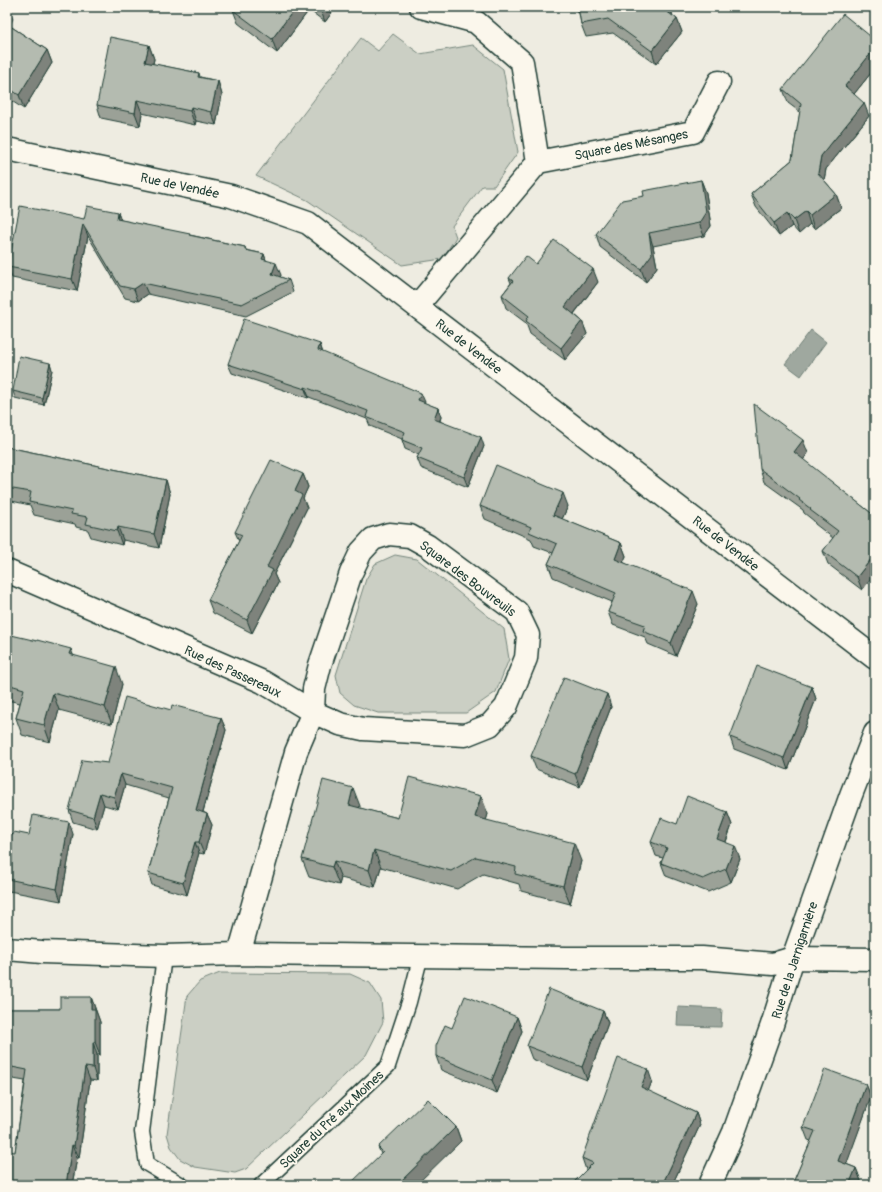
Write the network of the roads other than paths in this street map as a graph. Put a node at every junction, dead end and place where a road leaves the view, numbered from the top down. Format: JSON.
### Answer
{"nodes":[{"id":1,"x":421,"y":7,"type":"edge"},
{"id":2,"x":719,"y":82,"type":"dead end"},
{"id":3,"x":7,"y":149,"type":"edge"},
{"id":4,"x":538,"y":162,"type":"junction"},
{"id":5,"x":418,"y":306,"type":"junction"},
{"id":6,"x":7,"y":571,"type":"edge"},
{"id":7,"x":875,"y":658,"type":"edge"},
{"id":8,"x":313,"y":712,"type":"junction"},
{"id":9,"x":875,"y":733,"type":"edge"},
{"id":10,"x":7,"y":949,"type":"edge"},
{"id":11,"x":238,"y":954,"type":"junction"},
{"id":12,"x":421,"y":955,"type":"junction"},
{"id":13,"x":164,"y":956,"type":"junction"},
{"id":14,"x":793,"y":958,"type":"junction"},
{"id":15,"x":875,"y":959,"type":"edge"},
{"id":16,"x":182,"y":1185,"type":"edge"},
{"id":17,"x":261,"y":1185,"type":"edge"},
{"id":18,"x":710,"y":1185,"type":"edge"}],
"edges":[{"from":1,"to":4,"type":"street"},
{"from":2,"to":4,"type":"street","name":"Square des Mésanges"},
{"from":3,"to":5,"type":"street","name":"Rue de Vendée"},
{"from":4,"to":5,"type":"street"},
{"from":5,"to":7,"type":"street","name":"Rue de Vendée"},
{"from":6,"to":8,"type":"street","name":"Rue des Passereaux"},
{"from":8,"to":8,"type":"street","name":"Square des Bouvreuils"},
{"from":8,"to":11,"type":"street"},
{"from":9,"to":14,"type":"street","name":"Rue de la Jarnigarnière"},
{"from":10,"to":13,"type":"street"},
{"from":11,"to":12,"type":"street"},
{"from":11,"to":13,"type":"street"},
{"from":12,"to":14,"type":"street"},
{"from":12,"to":17,"type":"lane","name":"Square du Pré aux Moines"},
{"from":13,"to":16,"type":"lane"},
{"from":14,"to":15,"type":"street"},
{"from":14,"to":18,"type":"street","name":"Rue de la Jarnigarnière"}]}
